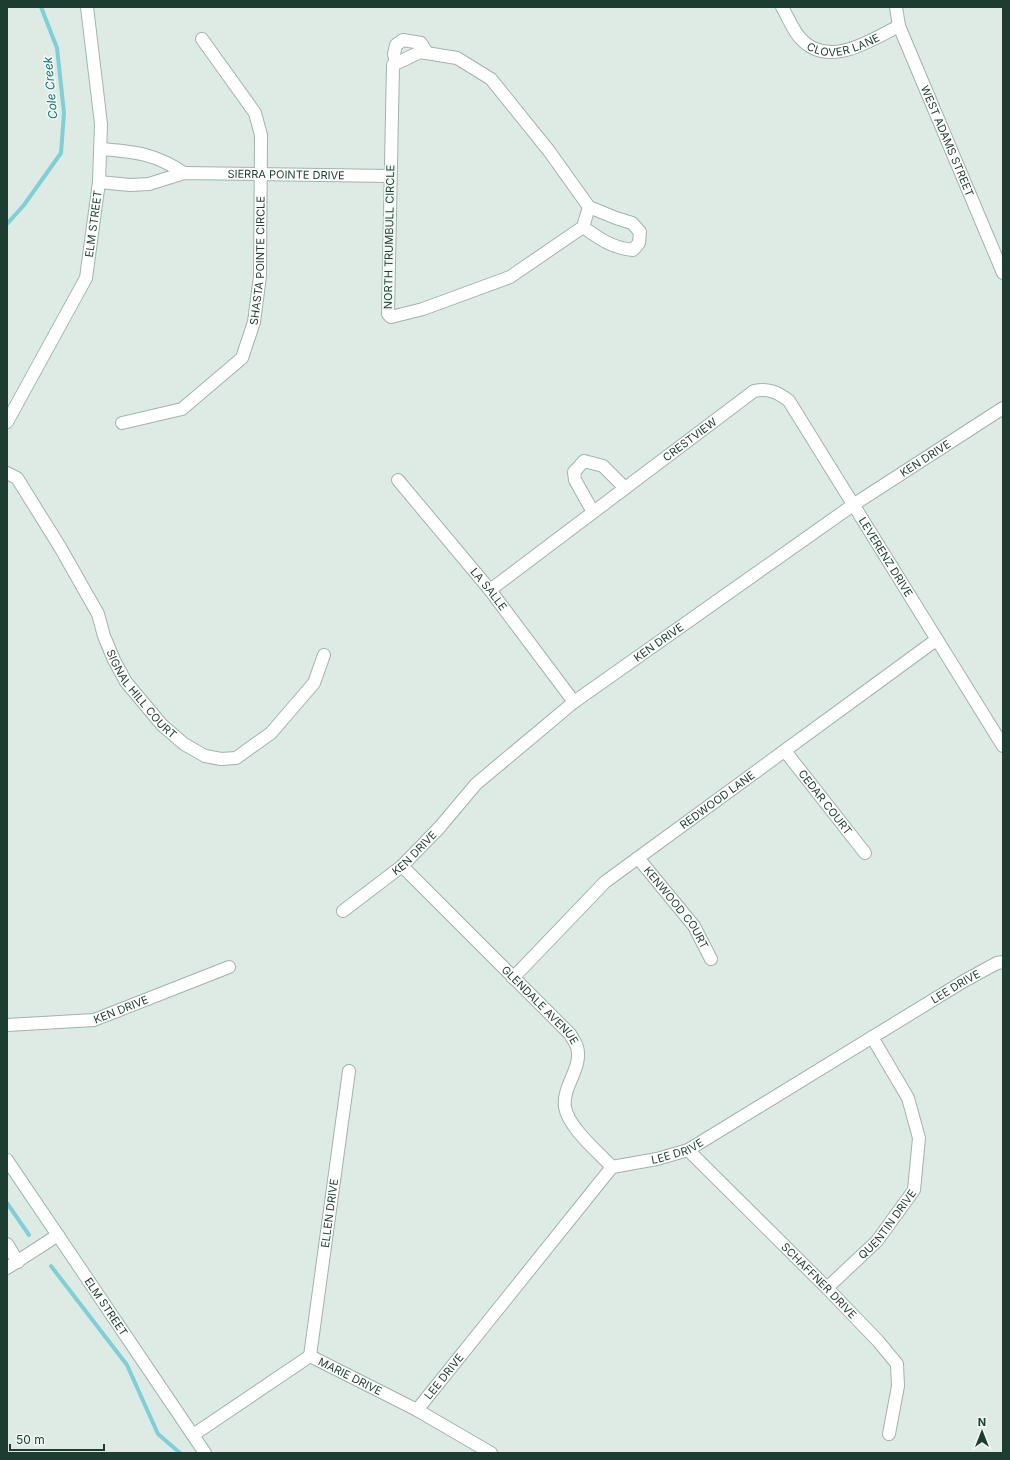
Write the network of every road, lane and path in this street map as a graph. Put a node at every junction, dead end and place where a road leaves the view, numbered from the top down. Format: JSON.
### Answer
{"nodes":[{"id":1,"x":87,"y":7,"type":"edge"},
{"id":2,"x":782,"y":7,"type":"edge"},
{"id":3,"x":896,"y":7,"type":"edge"},
{"id":4,"x":899,"y":26,"type":"junction"},
{"id":5,"x":202,"y":39,"type":"dead end"},
{"id":6,"x":427,"y":53,"type":"junction"},
{"id":7,"x":396,"y":63,"type":"junction"},
{"id":8,"x":101,"y":150,"type":"junction"},
{"id":9,"x":184,"y":173,"type":"junction"},
{"id":10,"x":260,"y":174,"type":"junction"},
{"id":11,"x":390,"y":176,"type":"junction"},
{"id":12,"x":99,"y":182,"type":"junction"},
{"id":13,"x":589,"y":206,"type":"junction"},
{"id":14,"x":583,"y":227,"type":"junction"},
{"id":15,"x":1003,"y":273,"type":"edge"},
{"id":16,"x":754,"y":391,"type":"joint"},
{"id":17,"x":1003,"y":408,"type":"edge"},
{"id":18,"x":7,"y":422,"type":"edge"},
{"id":19,"x":122,"y":423,"type":"dead end"},
{"id":20,"x":7,"y":473,"type":"edge"},
{"id":21,"x":398,"y":480,"type":"dead end"},
{"id":22,"x":625,"y":488,"type":"junction"},
{"id":23,"x":853,"y":505,"type":"junction"},
{"id":24,"x":593,"y":512,"type":"junction"},
{"id":25,"x":490,"y":590,"type":"junction"},
{"id":26,"x":936,"y":640,"type":"junction"},
{"id":27,"x":324,"y":655,"type":"dead end"},
{"id":28,"x":574,"y":702,"type":"junction"},
{"id":29,"x":1003,"y":746,"type":"edge"},
{"id":30,"x":785,"y":751,"type":"junction"},
{"id":31,"x":865,"y":853,"type":"dead end"},
{"id":32,"x":638,"y":858,"type":"junction"},
{"id":33,"x":402,"y":866,"type":"junction"},
{"id":34,"x":343,"y":911,"type":"dead end"},
{"id":35,"x":711,"y":959,"type":"dead end"},
{"id":36,"x":1003,"y":962,"type":"edge"},
{"id":37,"x":229,"y":967,"type":"dead end"},
{"id":38,"x":513,"y":978,"type":"junction"},
{"id":39,"x":7,"y":1025,"type":"edge"},
{"id":40,"x":872,"y":1037,"type":"junction"},
{"id":41,"x":349,"y":1071,"type":"dead end"},
{"id":42,"x":688,"y":1150,"type":"junction"},
{"id":43,"x":7,"y":1160,"type":"edge"},
{"id":44,"x":612,"y":1167,"type":"junction"},
{"id":45,"x":58,"y":1235,"type":"junction"},
{"id":46,"x":7,"y":1244,"type":"edge"},
{"id":47,"x":18,"y":1262,"type":"junction"},
{"id":48,"x":7,"y":1268,"type":"edge"},
{"id":49,"x":826,"y":1288,"type":"junction"},
{"id":50,"x":310,"y":1356,"type":"junction"},
{"id":51,"x":417,"y":1410,"type":"junction"},
{"id":52,"x":889,"y":1434,"type":"dead end"},
{"id":53,"x":194,"y":1435,"type":"junction"},
{"id":54,"x":205,"y":1453,"type":"edge"},
{"id":55,"x":491,"y":1453,"type":"edge"}],
"edges":[{"from":1,"to":8,"type":"street","name":"ELM STREET"},
{"from":2,"to":4,"type":"street","name":"CLOVER LANE"},
{"from":3,"to":4,"type":"street","name":"WEST ADAMS STREET"},
{"from":4,"to":15,"type":"street","name":"WEST ADAMS STREET"},
{"from":5,"to":10,"type":"street","name":"SHASTA POINTE CIRCLE"},
{"from":6,"to":7,"type":"street","name":"NORTH TRUMBULL CIRCLE"},
{"from":6,"to":7,"type":"street","name":"NORTH TRUMBULL CIRCLE"},
{"from":6,"to":13,"type":"street","name":"NORTH TRUMBULL CIRCLE"},
{"from":7,"to":11,"type":"street","name":"NORTH TRUMBULL CIRCLE"},
{"from":8,"to":9,"type":"street","name":"SIERRA POINTE DRIVE"},
{"from":8,"to":12,"type":"street","name":"ELM STREET"},
{"from":9,"to":10,"type":"street","name":"SIERRA POINTE DRIVE"},
{"from":9,"to":12,"type":"street","name":"SIERRA POINTE DRIVE"},
{"from":10,"to":11,"type":"street","name":"SIERRA POINTE DRIVE"},
{"from":10,"to":19,"type":"street","name":"SHASTA POINTE CIRCLE"},
{"from":11,"to":14,"type":"street","name":"NORTH TRUMBULL CIRCLE"},
{"from":12,"to":18,"type":"street","name":"ELM STREET"},
{"from":13,"to":14,"type":"street"},
{"from":13,"to":14,"type":"street"},
{"from":16,"to":22,"type":"street","name":"CRESTVIEW"},
{"from":16,"to":23,"type":"street","name":"LEVERENZ DRIVE"},
{"from":17,"to":23,"type":"street","name":"KEN DRIVE"},
{"from":20,"to":27,"type":"street","name":"SIGNAL HILL COURT"},
{"from":21,"to":25,"type":"street","name":"LA SALLE"},
{"from":22,"to":24,"type":"street","name":"CRESTVIEW"},
{"from":22,"to":24,"type":"street"},
{"from":23,"to":26,"type":"street","name":"LEVERENZ DRIVE"},
{"from":23,"to":28,"type":"street","name":"KEN DRIVE"},
{"from":24,"to":25,"type":"street","name":"CRESTVIEW"},
{"from":25,"to":28,"type":"street","name":"LA SALLE"},
{"from":26,"to":29,"type":"street","name":"LEVERENZ DRIVE"},
{"from":26,"to":30,"type":"street","name":"REDWOOD LANE"},
{"from":28,"to":33,"type":"street","name":"KEN DRIVE"},
{"from":30,"to":31,"type":"street","name":"CEDAR COURT"},
{"from":30,"to":32,"type":"street","name":"REDWOOD LANE"},
{"from":32,"to":35,"type":"street","name":"KENWOOD COURT"},
{"from":32,"to":38,"type":"street","name":"REDWOOD LANE"},
{"from":33,"to":34,"type":"street","name":"KEN DRIVE"},
{"from":33,"to":38,"type":"street","name":"GLENDALE AVENUE"},
{"from":36,"to":40,"type":"street","name":"LEE DRIVE"},
{"from":37,"to":39,"type":"street","name":"KEN DRIVE"},
{"from":38,"to":44,"type":"street","name":"GLENDALE AVENUE"},
{"from":40,"to":42,"type":"street","name":"LEE DRIVE"},
{"from":40,"to":49,"type":"street","name":"QUENTIN DRIVE"},
{"from":41,"to":50,"type":"street","name":"ELLEN DRIVE"},
{"from":42,"to":44,"type":"street","name":"LEE DRIVE"},
{"from":42,"to":49,"type":"street","name":"SCHAFFNER DRIVE"},
{"from":43,"to":45,"type":"street","name":"ELM STREET"},
{"from":44,"to":51,"type":"street","name":"LEE DRIVE"},
{"from":45,"to":47,"type":"street"},
{"from":45,"to":53,"type":"street","name":"ELM STREET"},
{"from":46,"to":47,"type":"street"},
{"from":47,"to":48,"type":"street"},
{"from":49,"to":52,"type":"street","name":"SCHAFFNER DRIVE"},
{"from":50,"to":51,"type":"street","name":"MARIE DRIVE"},
{"from":50,"to":53,"type":"street","name":"MARIE DRIVE"},
{"from":51,"to":55,"type":"street","name":"MARIE DRIVE"},
{"from":53,"to":54,"type":"street","name":"ELM STREET"}]}
